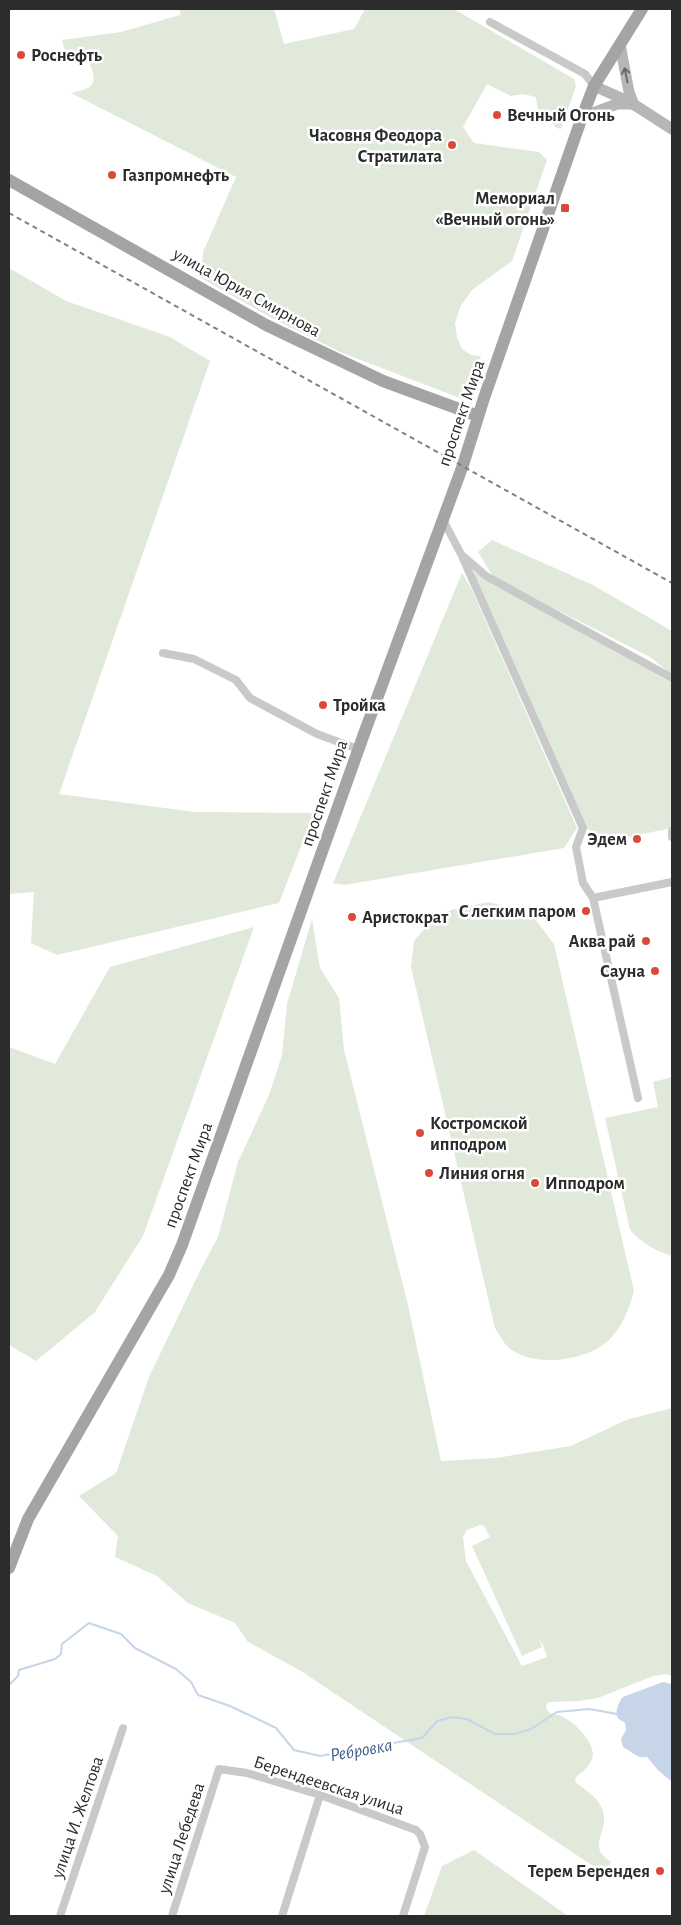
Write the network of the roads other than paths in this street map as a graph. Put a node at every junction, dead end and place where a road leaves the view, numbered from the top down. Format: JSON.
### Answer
{"nodes":[{"id":1,"x":642,"y":9,"type":"edge"},
{"id":2,"x":490,"y":22,"type":"dead end"},
{"id":3,"x":620,"y":44,"type":"junction"},
{"id":4,"x":594,"y":86,"type":"junction"},
{"id":5,"x":634,"y":105,"type":"junction"},
{"id":6,"x":582,"y":117,"type":"junction"},
{"id":7,"x":672,"y":129,"type":"edge"},
{"id":8,"x":9,"y":180,"type":"edge"},
{"id":9,"x":478,"y":416,"type":"junction"},
{"id":10,"x":442,"y":518,"type":"junction"},
{"id":11,"x":462,"y":556,"type":"junction"},
{"id":12,"x":163,"y":653,"type":"dead end"},
{"id":13,"x":672,"y":678,"type":"edge"},
{"id":14,"x":358,"y":750,"type":"junction"},
{"id":15,"x":672,"y":831,"type":"edge"},
{"id":16,"x":672,"y":838,"type":"edge"},
{"id":17,"x":672,"y":882,"type":"edge"},
{"id":18,"x":593,"y":898,"type":"junction"},
{"id":19,"x":638,"y":1098,"type":"dead end"},
{"id":20,"x":9,"y":1568,"type":"edge"},
{"id":21,"x":123,"y":1728,"type":"dead end"},
{"id":22,"x":219,"y":1769,"type":"joint"},
{"id":23,"x":320,"y":1795,"type":"junction"},
{"id":24,"x":60,"y":1916,"type":"edge"},
{"id":25,"x":172,"y":1916,"type":"edge"},
{"id":26,"x":282,"y":1916,"type":"edge"},
{"id":27,"x":403,"y":1916,"type":"edge"}],
"edges":[{"from":1,"to":3,"type":"main road","name":"проспект Мира"},
{"from":2,"to":4,"type":"street"},
{"from":3,"to":4,"type":"main road","name":"проспект Мира"},
{"from":5,"to":3,"type":"street","one_way":true},
{"from":4,"to":5,"type":"street"},
{"from":4,"to":6,"type":"main road","name":"проспект Мира"},
{"from":5,"to":6,"type":"street"},
{"from":5,"to":7,"type":"street"},
{"from":6,"to":9,"type":"main road","name":"проспект Мира"},
{"from":8,"to":9,"type":"main road","name":"улица Юрия Смирнова"},
{"from":9,"to":10,"type":"main road","name":"проспект Мира"},
{"from":10,"to":11,"type":"street"},
{"from":10,"to":14,"type":"main road","name":"проспект Мира"},
{"from":11,"to":13,"type":"street"},
{"from":11,"to":18,"type":"street"},
{"from":12,"to":14,"type":"street"},
{"from":14,"to":20,"type":"main road","name":"проспект Мира"},
{"from":15,"to":16,"type":"street"},
{"from":17,"to":18,"type":"street"},
{"from":18,"to":19,"type":"street"},
{"from":21,"to":24,"type":"street","name":"улица И. Желтова"},
{"from":22,"to":23,"type":"street","name":"Берендеевская улица"},
{"from":22,"to":25,"type":"street","name":"улица Лебедева"},
{"from":23,"to":26,"type":"street"},
{"from":23,"to":27,"type":"street","name":"Берендеевская улица"}]}
